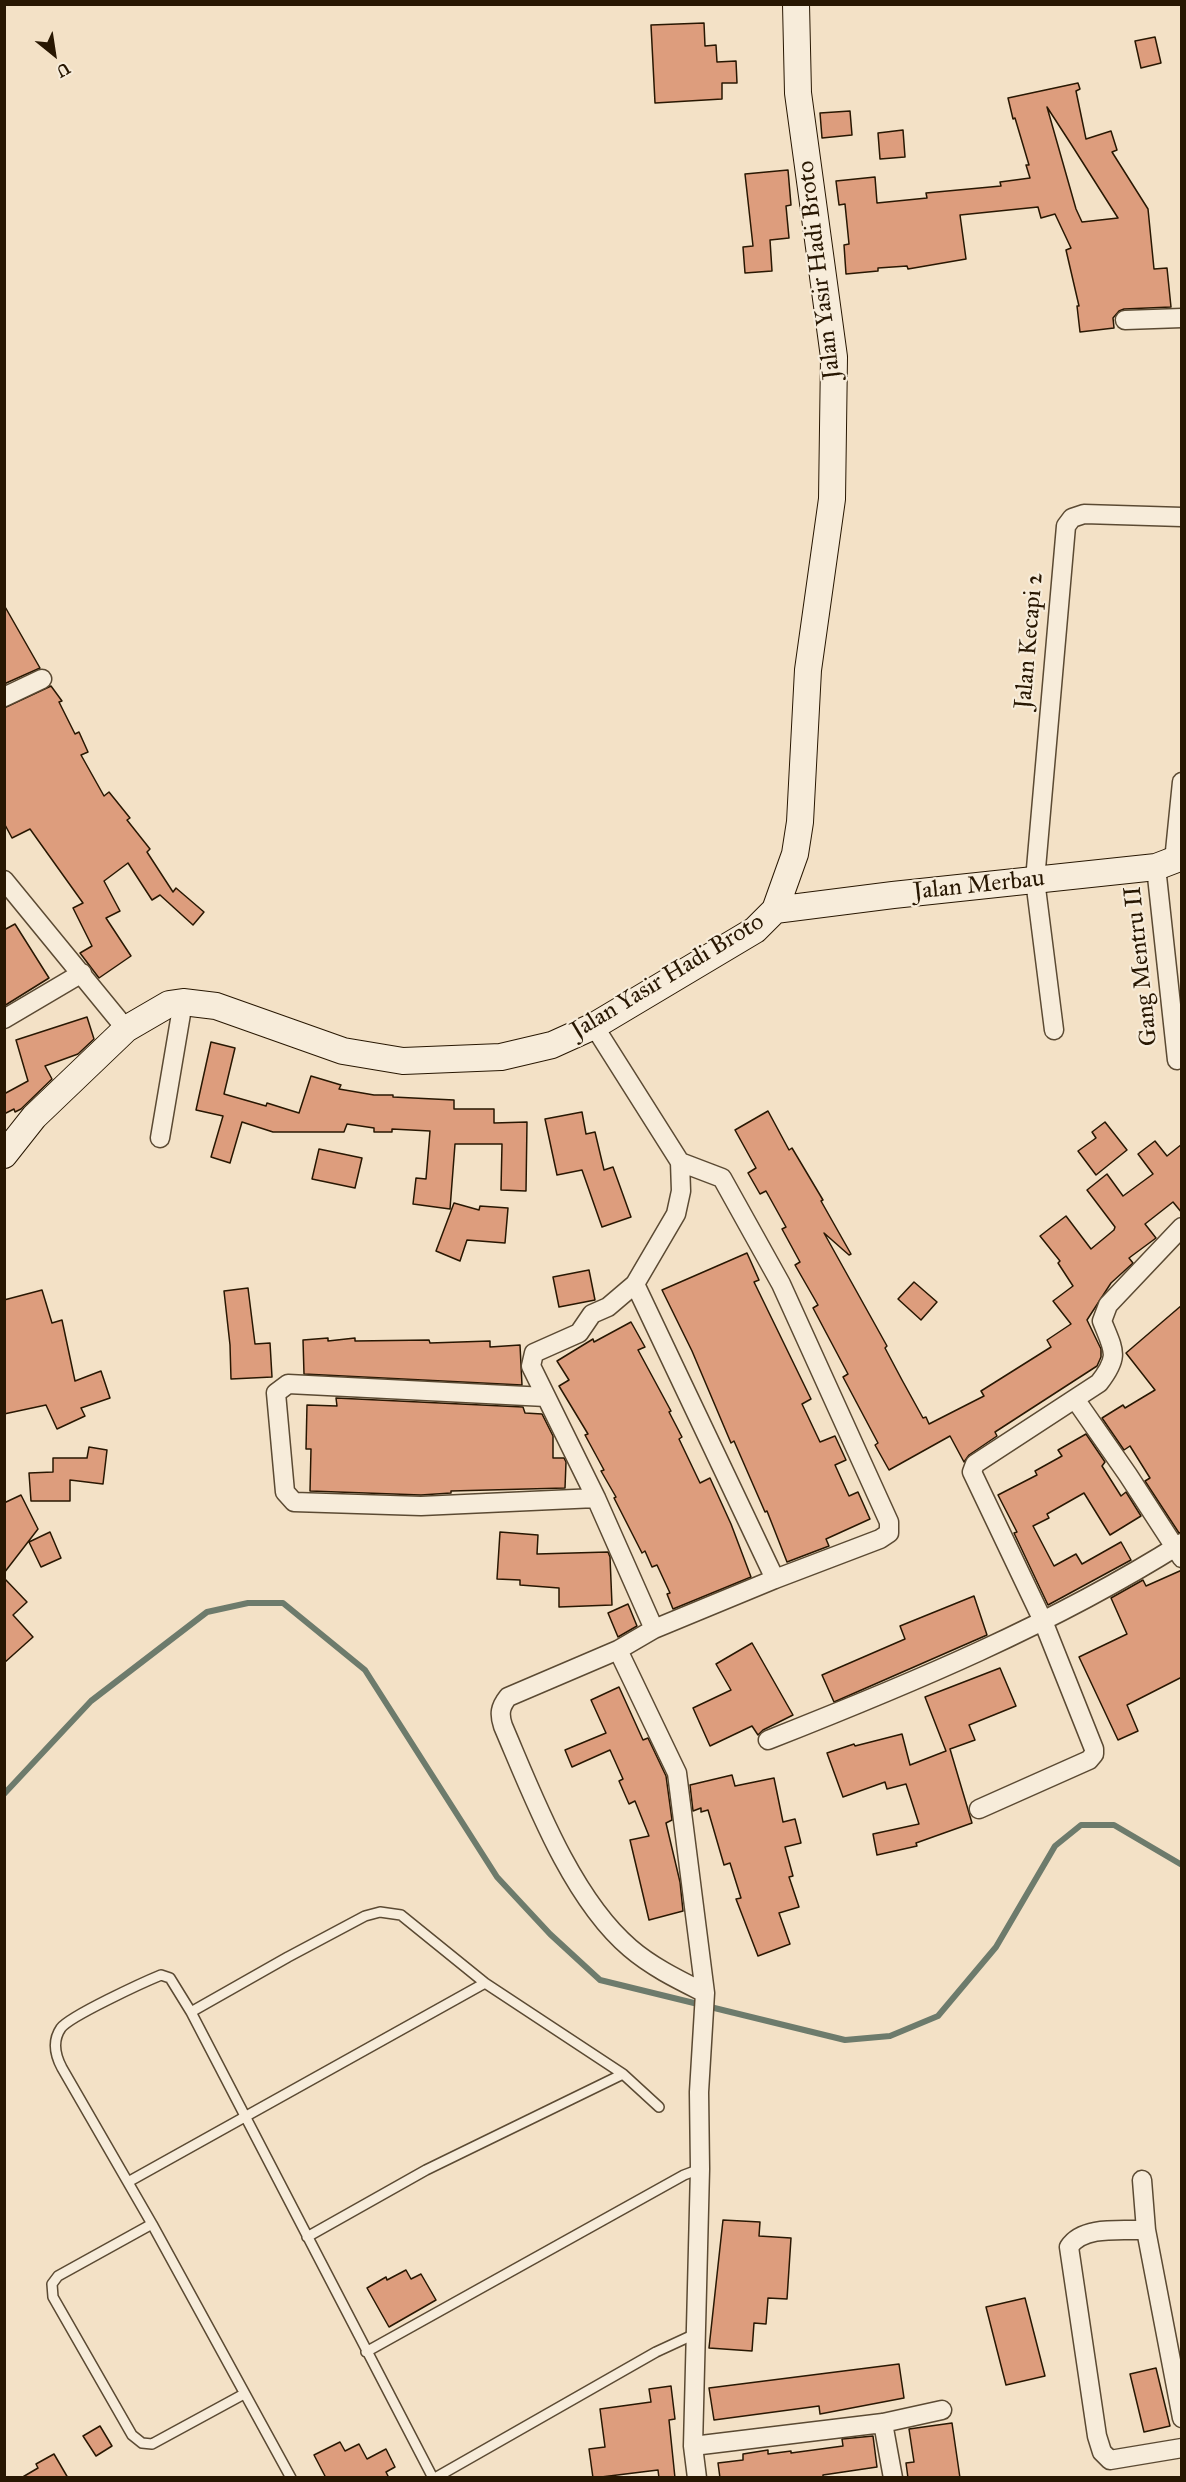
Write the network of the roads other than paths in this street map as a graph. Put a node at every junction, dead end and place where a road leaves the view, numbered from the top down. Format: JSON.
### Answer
{"nodes":[{"id":1,"x":796,"y":4,"type":"edge"},
{"id":2,"x":1182,"y":318,"type":"edge"},
{"id":3,"x":1125,"y":320,"type":"dead end"},
{"id":4,"x":1182,"y":518,"type":"edge"},
{"id":5,"x":42,"y":679,"type":"dead end"},
{"id":6,"x":4,"y":697,"type":"edge"},
{"id":7,"x":1182,"y":782,"type":"edge"},
{"id":8,"x":1170,"y":862,"type":"edge"},
{"id":9,"x":4,"y":880,"type":"edge"},
{"id":10,"x":1035,"y":880,"type":"junction"},
{"id":11,"x":776,"y":910,"type":"junction"},
{"id":12,"x":82,"y":973,"type":"junction"},
{"id":13,"x":183,"y":1002,"type":"junction"},
{"id":14,"x":4,"y":1019,"type":"edge"},
{"id":15,"x":594,"y":1026,"type":"junction"},
{"id":16,"x":126,"y":1029,"type":"junction"},
{"id":17,"x":1054,"y":1030,"type":"dead end"},
{"id":18,"x":1177,"y":1060,"type":"dead end"},
{"id":19,"x":160,"y":1138,"type":"dead end"},
{"id":20,"x":4,"y":1155,"type":"edge"},
{"id":21,"x":680,"y":1162,"type":"junction"},
{"id":22,"x":1182,"y":1227,"type":"edge"},
{"id":23,"x":635,"y":1284,"type":"junction"},
{"id":24,"x":546,"y":1397,"type":"junction"},
{"id":25,"x":1075,"y":1399,"type":"junction"},
{"id":26,"x":596,"y":1498,"type":"junction"},
{"id":27,"x":1179,"y":1549,"type":"edge"},
{"id":28,"x":775,"y":1579,"type":"junction"},
{"id":29,"x":1043,"y":1621,"type":"junction"},
{"id":30,"x":654,"y":1629,"type":"junction"},
{"id":31,"x":618,"y":1650,"type":"junction"},
{"id":32,"x":768,"y":1740,"type":"dead end"},
{"id":33,"x":979,"y":1809,"type":"dead end"},
{"id":34,"x":485,"y":1983,"type":"junction"},
{"id":35,"x":704,"y":1997,"type":"junction"},
{"id":36,"x":191,"y":2012,"type":"junction"},
{"id":37,"x":623,"y":2074,"type":"junction"},
{"id":38,"x":659,"y":2107,"type":"dead end"},
{"id":39,"x":244,"y":2117,"type":"junction"},
{"id":40,"x":700,"y":2169,"type":"junction"},
{"id":41,"x":1142,"y":2180,"type":"dead end"},
{"id":42,"x":128,"y":2182,"type":"junction"},
{"id":43,"x":152,"y":2224,"type":"junction"},
{"id":44,"x":1146,"y":2230,"type":"junction"},
{"id":45,"x":307,"y":2237,"type":"junction"},
{"id":46,"x":695,"y":2334,"type":"junction"},
{"id":47,"x":366,"y":2352,"type":"junction"},
{"id":48,"x":244,"y":2394,"type":"junction"},
{"id":49,"x":942,"y":2410,"type":"dead end"},
{"id":50,"x":1182,"y":2418,"type":"edge"},
{"id":51,"x":884,"y":2423,"type":"junction"},
{"id":52,"x":693,"y":2446,"type":"junction"},
{"id":53,"x":1182,"y":2448,"type":"edge"},
{"id":54,"x":291,"y":2478,"type":"edge"},
{"id":55,"x":434,"y":2478,"type":"edge"},
{"id":56,"x":697,"y":2478,"type":"edge"},
{"id":57,"x":893,"y":2478,"type":"edge"}],
"edges":[{"from":1,"to":11,"type":"street","name":"Jalan Yasir Hadi Broto"},
{"from":2,"to":3,"type":"street"},
{"from":4,"to":10,"type":"street","name":"Jalan Kecapi 2"},
{"from":5,"to":6,"type":"street"},
{"from":7,"to":8,"type":"street","name":"Gang Mentru II"},
{"from":8,"to":10,"type":"street","name":"Jalan Merbau"},
{"from":8,"to":18,"type":"street","name":"Gang Mentru II"},
{"from":9,"to":12,"type":"street"},
{"from":10,"to":11,"type":"street","name":"Jalan Merbau"},
{"from":10,"to":17,"type":"street"},
{"from":11,"to":15,"type":"street","name":"Jalan Yasir Hadi Broto"},
{"from":12,"to":14,"type":"street"},
{"from":12,"to":16,"type":"street"},
{"from":13,"to":15,"type":"street","name":"Jalan Yasir Hadi Broto"},
{"from":13,"to":16,"type":"street","name":"Jalan Yasir Hadi Broto"},
{"from":13,"to":19,"type":"street"},
{"from":15,"to":21,"type":"street"},
{"from":16,"to":20,"type":"street","name":"Jalan Yasir Hadi Broto"},
{"from":21,"to":23,"type":"street"},
{"from":21,"to":28,"type":"street"},
{"from":22,"to":25,"type":"street"},
{"from":23,"to":24,"type":"street"},
{"from":23,"to":28,"type":"street"},
{"from":24,"to":26,"type":"street"},
{"from":24,"to":26,"type":"street"},
{"from":25,"to":27,"type":"street"},
{"from":25,"to":29,"type":"street"},
{"from":26,"to":30,"type":"street"},
{"from":27,"to":29,"type":"street"},
{"from":28,"to":30,"type":"street"},
{"from":29,"to":32,"type":"street"},
{"from":29,"to":33,"type":"street"},
{"from":30,"to":31,"type":"street"},
{"from":31,"to":35,"type":"street"},
{"from":31,"to":35,"type":"street"},
{"from":34,"to":36,"type":"lane"},
{"from":34,"to":37,"type":"lane"},
{"from":34,"to":39,"type":"lane"},
{"from":35,"to":40,"type":"street"},
{"from":36,"to":39,"type":"lane"},
{"from":36,"to":42,"type":"lane"},
{"from":37,"to":38,"type":"lane"},
{"from":37,"to":45,"type":"lane"},
{"from":39,"to":42,"type":"lane"},
{"from":39,"to":45,"type":"lane"},
{"from":40,"to":46,"type":"street"},
{"from":40,"to":47,"type":"lane"},
{"from":41,"to":44,"type":"street"},
{"from":42,"to":43,"type":"lane"},
{"from":43,"to":48,"type":"lane"},
{"from":43,"to":48,"type":"lane"},
{"from":44,"to":50,"type":"street"},
{"from":44,"to":53,"type":"street"},
{"from":45,"to":47,"type":"lane"},
{"from":46,"to":52,"type":"street"},
{"from":46,"to":55,"type":"lane"},
{"from":47,"to":55,"type":"lane"},
{"from":48,"to":54,"type":"lane"},
{"from":49,"to":51,"type":"street"},
{"from":51,"to":52,"type":"street"},
{"from":51,"to":57,"type":"street"},
{"from":52,"to":56,"type":"street"}]}
